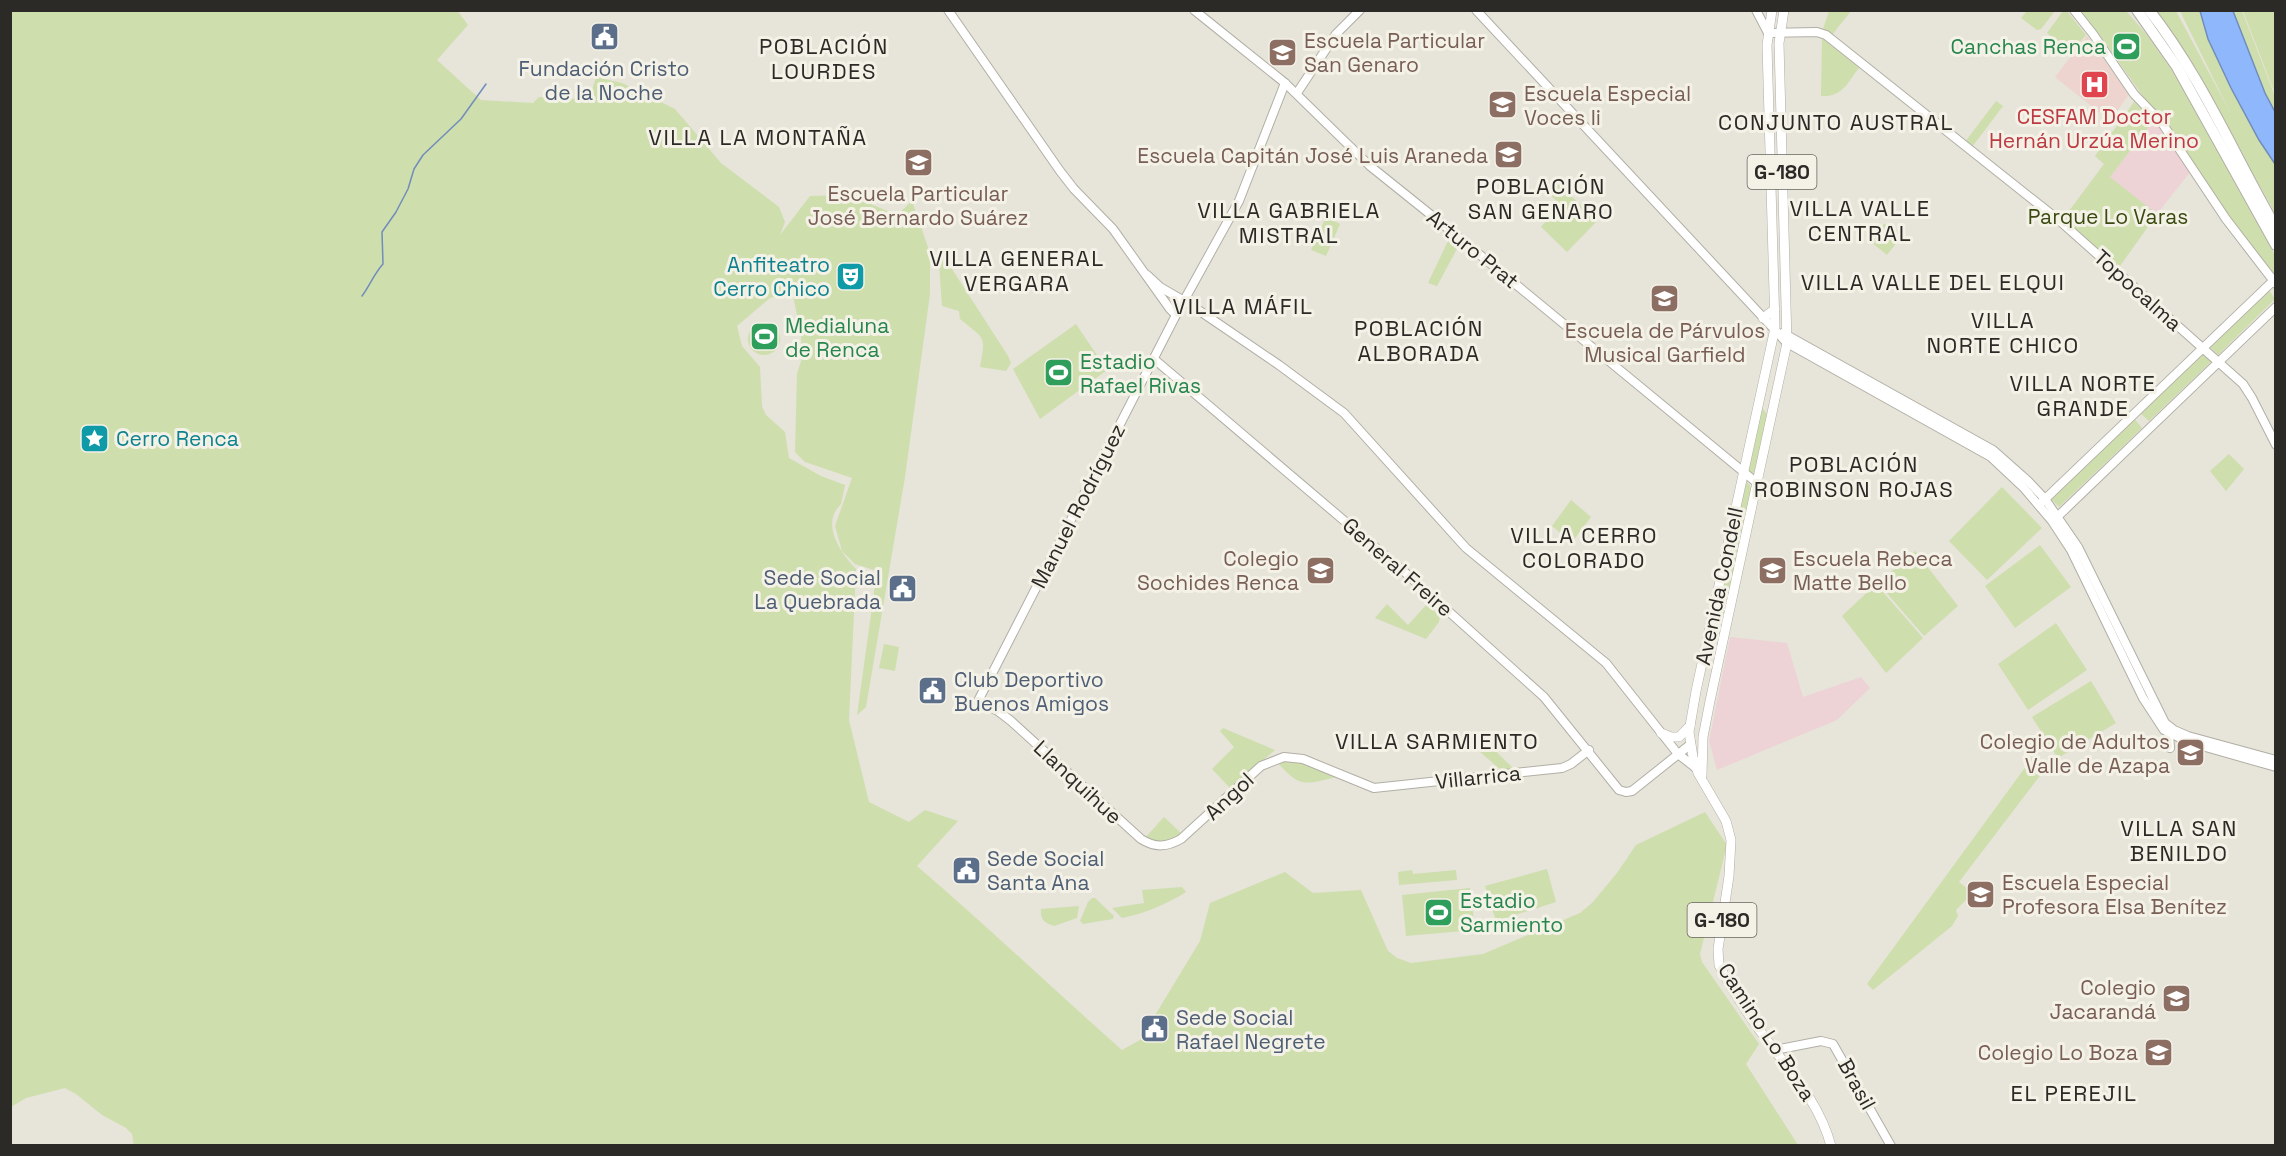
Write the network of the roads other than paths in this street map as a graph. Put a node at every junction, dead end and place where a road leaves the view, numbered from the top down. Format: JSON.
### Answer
{"nodes":[{"id":1,"x":948,"y":10,"type":"edge"},
{"id":2,"x":1194,"y":10,"type":"edge"},
{"id":3,"x":1360,"y":10,"type":"edge"},
{"id":4,"x":1476,"y":10,"type":"edge"},
{"id":5,"x":1756,"y":10,"type":"edge"},
{"id":6,"x":1772,"y":10,"type":"edge"},
{"id":7,"x":1784,"y":10,"type":"edge"},
{"id":8,"x":2074,"y":10,"type":"edge"},
{"id":9,"x":2137,"y":10,"type":"edge"},
{"id":10,"x":2149,"y":10,"type":"edge"},
{"id":11,"x":1768,"y":33,"type":"junction"},
{"id":12,"x":1779,"y":33,"type":"junction"},
{"id":13,"x":1286,"y":82,"type":"junction"},
{"id":14,"x":1297,"y":93,"type":"junction"},
{"id":15,"x":2276,"y":228,"type":"edge"},
{"id":16,"x":2276,"y":245,"type":"edge"},
{"id":17,"x":1148,"y":275,"type":"junction"},
{"id":18,"x":2274,"y":283,"type":"edge"},
{"id":19,"x":1184,"y":300,"type":"junction"},
{"id":20,"x":2276,"y":307,"type":"edge"},
{"id":21,"x":1775,"y":309,"type":"junction"},
{"id":22,"x":1176,"y":315,"type":"junction"},
{"id":23,"x":1763,"y":318,"type":"junction"},
{"id":24,"x":1775,"y":328,"type":"junction"},
{"id":25,"x":1787,"y":338,"type":"junction"},
{"id":26,"x":2203,"y":348,"type":"junction"},
{"id":27,"x":1154,"y":359,"type":"junction"},
{"id":28,"x":2219,"y":362,"type":"junction"},
{"id":29,"x":2276,"y":445,"type":"edge"},
{"id":30,"x":1743,"y":472,"type":"junction"},
{"id":31,"x":1757,"y":483,"type":"junction"},
{"id":32,"x":2042,"y":502,"type":"junction"},
{"id":33,"x":2055,"y":519,"type":"junction"},
{"id":34,"x":1694,"y":698,"type":"junction"},
{"id":35,"x":1710,"y":701,"type":"junction"},
{"id":36,"x":978,"y":702,"type":"joint"},
{"id":37,"x":1690,"y":726,"type":"junction"},
{"id":38,"x":1704,"y":729,"type":"junction"},
{"id":39,"x":1661,"y":733,"type":"junction"},
{"id":40,"x":2169,"y":734,"type":"junction"},
{"id":41,"x":1690,"y":744,"type":"junction"},
{"id":42,"x":2170,"y":748,"type":"dead end"},
{"id":43,"x":1589,"y":750,"type":"junction"},
{"id":44,"x":1678,"y":754,"type":"junction"},
{"id":45,"x":1279,"y":758,"type":"joint"},
{"id":46,"x":2276,"y":760,"type":"edge"},
{"id":47,"x":2276,"y":767,"type":"edge"},
{"id":48,"x":1696,"y":768,"type":"junction"},
{"id":49,"x":1703,"y":781,"type":"junction"},
{"id":50,"x":1181,"y":839,"type":"joint"},
{"id":51,"x":1775,"y":1050,"type":"junction"},
{"id":52,"x":1831,"y":1146,"type":"edge"},
{"id":53,"x":1891,"y":1146,"type":"edge"}],
"edges":[{"from":1,"to":17,"type":"street"},
{"from":2,"to":13,"type":"street","name":"Arturo Prat"},
{"from":3,"to":14,"type":"street"},
{"from":4,"to":23,"type":"street"},
{"from":5,"to":11,"type":"street"},
{"from":6,"to":11,"type":"main road","name":"Avenida Condell","number":"G-180"},
{"from":7,"to":12,"type":"main road","name":"Avenida Condell","number":"G-180"},
{"from":8,"to":18,"type":"street"},
{"from":9,"to":16,"type":"highway"},
{"from":10,"to":15,"type":"highway"},
{"from":11,"to":12,"type":"street","name":"Topocalma"},
{"from":11,"to":21,"type":"main road","name":"Avenida Condell","number":"G-180"},
{"from":12,"to":25,"type":"main road","name":"Avenida Condell","number":"G-180"},
{"from":12,"to":26,"type":"street","name":"Topocalma"},
{"from":13,"to":14,"type":"street","name":"Arturo Prat"},
{"from":13,"to":19,"type":"street","name":"Manuel Rodríguez"},
{"from":14,"to":30,"type":"street","name":"Arturo Prat"},
{"from":17,"to":19,"type":"street","name":"Camino Lo Boza"},
{"from":17,"to":22,"type":"street"},
{"from":18,"to":26,"type":"street"},
{"from":19,"to":22,"type":"street","name":"Manuel Rodríguez"},
{"from":19,"to":39,"type":"street","name":"Camino Lo Boza"},
{"from":20,"to":28,"type":"street"},
{"from":21,"to":23,"type":"main road"},
{"from":21,"to":24,"type":"main road","name":"Avenida Condell","number":"G-180"},
{"from":22,"to":27,"type":"street","name":"Manuel Rodríguez"},
{"from":23,"to":24,"type":"street"},
{"from":24,"to":25,"type":"street"},
{"from":24,"to":30,"type":"main road","name":"Avenida Condell","number":"G-180"},
{"from":25,"to":31,"type":"main road","name":"Avenida Condell","number":"G-180"},
{"from":25,"to":32,"type":"street"},
{"from":26,"to":28,"type":"street","name":"Topocalma"},
{"from":26,"to":32,"type":"street"},
{"from":27,"to":36,"type":"street","name":"Manuel Rodríguez"},
{"from":27,"to":43,"type":"street","name":"General Freire"},
{"from":28,"to":29,"type":"street","name":"Topocalma"},
{"from":28,"to":33,"type":"street"},
{"from":30,"to":31,"type":"street","name":"Arturo Prat"},
{"from":30,"to":34,"type":"main road","name":"Avenida Condell","number":"G-180"},
{"from":31,"to":35,"type":"main road","name":"Avenida Condell","number":"G-180"},
{"from":32,"to":33,"type":"street"},
{"from":33,"to":40,"type":"street"},
{"from":33,"to":46,"type":"street"},
{"from":34,"to":35,"type":"main road"},
{"from":34,"to":37,"type":"main road","name":"Avenida Condell","number":"G-180"},
{"from":35,"to":38,"type":"main road","name":"Avenida Condell","number":"G-180"},
{"from":36,"to":50,"type":"street","name":"Llanquihue"},
{"from":37,"to":39,"type":"main road"},
{"from":37,"to":41,"type":"main road","name":"Avenida Condell","number":"G-180"},
{"from":38,"to":41,"type":"main road"},
{"from":38,"to":49,"type":"main road","number":"G-180"},
{"from":39,"to":44,"type":"street","name":"Camino Lo Boza"},
{"from":40,"to":42,"type":"street"},
{"from":40,"to":47,"type":"street"},
{"from":41,"to":44,"type":"street"},
{"from":41,"to":48,"type":"main road","name":"Avenida Condell","number":"G-180"},
{"from":43,"to":44,"type":"street","name":"General Freire"},
{"from":43,"to":45,"type":"street","name":"Villarrica"},
{"from":44,"to":48,"type":"street","name":"Camino Lo Boza"},
{"from":45,"to":50,"type":"street","name":"Angol"},
{"from":48,"to":49,"type":"main road","name":"Camino Lo Boza","number":"G-180"},
{"from":49,"to":51,"type":"main road","name":"Camino Lo Boza","number":"G-180"},
{"from":51,"to":52,"type":"main road","name":"Camino Lo Boza","number":"G-180"},
{"from":51,"to":53,"type":"street","name":"Brasil"}]}
